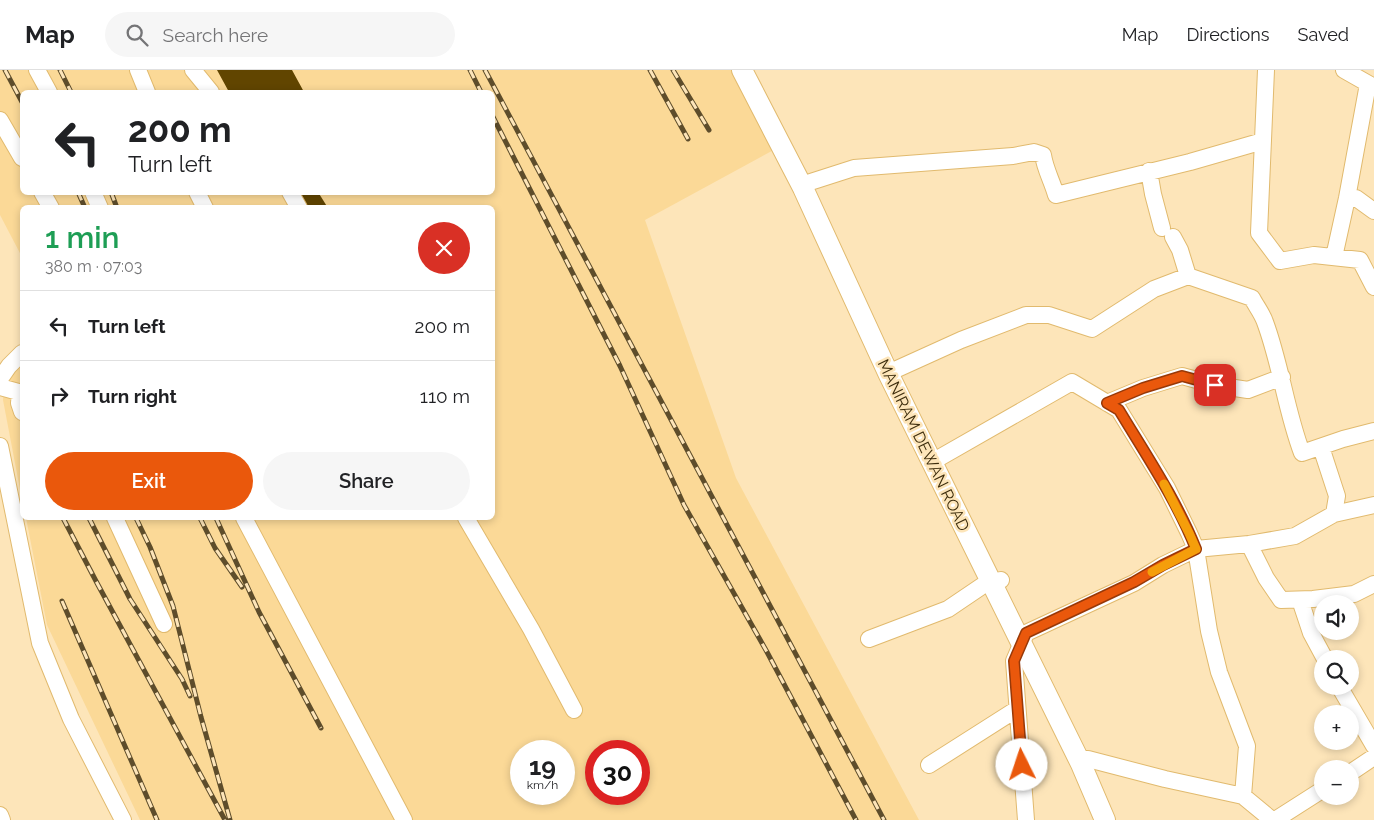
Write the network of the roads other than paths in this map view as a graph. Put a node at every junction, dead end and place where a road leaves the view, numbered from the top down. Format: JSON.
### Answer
{"nodes":[{"id":1,"x":36,"y":70,"type":"edge"},
{"id":2,"x":138,"y":70,"type":"edge"},
{"id":3,"x":194,"y":70,"type":"edge"},
{"id":4,"x":742,"y":70,"type":"edge"},
{"id":5,"x":752,"y":70,"type":"edge"},
{"id":6,"x":1266,"y":70,"type":"edge"},
{"id":7,"x":1344,"y":70,"type":"edge"},
{"id":8,"x":1371,"y":85,"type":"edge"},
{"id":9,"x":48,"y":90,"type":"edge"},
{"id":10,"x":146,"y":90,"type":"edge"},
{"id":11,"x":210,"y":90,"type":"edge"},
{"id":12,"x":0,"y":120,"type":"edge"},
{"id":13,"x":1263,"y":141,"type":"junction"},
{"id":14,"x":20,"y":155,"type":"edge"},
{"id":15,"x":1149,"y":171,"type":"junction"},
{"id":16,"x":806,"y":183,"type":"junction"},
{"id":17,"x":1347,"y":198,"type":"junction"},
{"id":18,"x":1374,"y":211,"type":"edge"},
{"id":19,"x":840,"y":256,"type":"junction"},
{"id":20,"x":1334,"y":257,"type":"junction"},
{"id":21,"x":1188,"y":276,"type":"junction"},
{"id":22,"x":1374,"y":287,"type":"edge"},
{"id":23,"x":20,"y":354,"type":"edge"},
{"id":24,"x":897,"y":369,"type":"junction"},
{"id":25,"x":1282,"y":377,"type":"junction"},
{"id":26,"x":0,"y":379,"type":"edge"},
{"id":27,"x":0,"y":387,"type":"edge"},
{"id":28,"x":20,"y":393,"type":"edge"},
{"id":29,"x":1107,"y":403,"type":"junction"},
{"id":30,"x":1374,"y":431,"type":"edge"},
{"id":31,"x":0,"y":446,"type":"edge"},
{"id":32,"x":1321,"y":447,"type":"junction"},
{"id":33,"x":936,"y":459,"type":"junction"},
{"id":34,"x":1374,"y":505,"type":"edge"},
{"id":35,"x":1334,"y":514,"type":"junction"},
{"id":36,"x":116,"y":520,"type":"edge"},
{"id":37,"x":245,"y":520,"type":"edge"},
{"id":38,"x":467,"y":520,"type":"edge"},
{"id":39,"x":1248,"y":544,"type":"junction"},
{"id":40,"x":1196,"y":549,"type":"junction"},
{"id":41,"x":996,"y":581,"type":"junction"},
{"id":42,"x":1374,"y":584,"type":"edge"},
{"id":43,"x":1300,"y":600,"type":"junction"},
{"id":44,"x":164,"y":624,"type":"dead end"},
{"id":45,"x":1023,"y":638,"type":"junction"},
{"id":46,"x":869,"y":639,"type":"dead end"},
{"id":47,"x":1320,"y":650,"type":"edge"},
{"id":48,"x":1344,"y":695,"type":"edge"},
{"id":49,"x":1018,"y":709,"type":"junction"},
{"id":50,"x":574,"y":710,"type":"dead end"},
{"id":51,"x":1374,"y":746,"type":"edge"},
{"id":52,"x":1374,"y":757,"type":"edge"},
{"id":53,"x":1083,"y":759,"type":"junction"},
{"id":54,"x":929,"y":765,"type":"dead end"},
{"id":55,"x":1359,"y":767,"type":"edge"},
{"id":56,"x":1314,"y":795,"type":"edge"},
{"id":57,"x":1243,"y":796,"type":"junction"},
{"id":58,"x":0,"y":815,"type":"edge"},
{"id":59,"x":2,"y":820,"type":"edge"},
{"id":60,"x":123,"y":820,"type":"edge"},
{"id":61,"x":404,"y":820,"type":"edge"},
{"id":62,"x":1026,"y":820,"type":"edge"},
{"id":63,"x":1105,"y":820,"type":"edge"},
{"id":64,"x":1116,"y":820,"type":"edge"},
{"id":65,"x":1273,"y":820,"type":"edge"}],
"edges":[{"from":1,"to":9,"type":"street"},
{"from":2,"to":10,"type":"street"},
{"from":3,"to":11,"type":"street"},
{"from":4,"to":16,"type":"main road","name":"MANIRAM DEWAN ROAD"},
{"from":5,"to":16,"type":"main road","name":"MANIRAM DEWAN ROAD"},
{"from":6,"to":13,"type":"street"},
{"from":7,"to":8,"type":"street"},
{"from":8,"to":17,"type":"street"},
{"from":12,"to":14,"type":"street"},
{"from":13,"to":15,"type":"street"},
{"from":13,"to":20,"type":"street"},
{"from":15,"to":16,"type":"street"},
{"from":15,"to":21,"type":"street"},
{"from":16,"to":19,"type":"main road","name":"MANIRAM DEWAN ROAD"},
{"from":17,"to":18,"type":"street"},
{"from":17,"to":20,"type":"street"},
{"from":19,"to":24,"type":"main road","name":"MANIRAM DEWAN ROAD"},
{"from":19,"to":33,"type":"main road","name":"MANIRAM DEWAN ROAD"},
{"from":20,"to":22,"type":"street"},
{"from":21,"to":24,"type":"street"},
{"from":21,"to":25,"type":"street"},
{"from":23,"to":26,"type":"street"},
{"from":24,"to":33,"type":"main road","name":"MANIRAM DEWAN ROAD"},
{"from":25,"to":29,"type":"street"},
{"from":25,"to":32,"type":"street"},
{"from":27,"to":28,"type":"street"},
{"from":29,"to":33,"type":"street"},
{"from":29,"to":40,"type":"street"},
{"from":30,"to":32,"type":"street"},
{"from":31,"to":60,"type":"street"},
{"from":32,"to":35,"type":"street"},
{"from":33,"to":41,"type":"main road","name":"MANIRAM DEWAN ROAD"},
{"from":34,"to":35,"type":"street"},
{"from":35,"to":39,"type":"street"},
{"from":36,"to":44,"type":"street"},
{"from":37,"to":61,"type":"street"},
{"from":38,"to":50,"type":"street"},
{"from":39,"to":40,"type":"street"},
{"from":39,"to":43,"type":"street"},
{"from":40,"to":45,"type":"street"},
{"from":40,"to":57,"type":"street"},
{"from":41,"to":45,"type":"main road","name":"MANIRAM DEWAN ROAD"},
{"from":41,"to":46,"type":"street"},
{"from":42,"to":43,"type":"street"},
{"from":43,"to":47,"type":"street"},
{"from":45,"to":49,"type":"street"},
{"from":45,"to":53,"type":"main road","name":"MANIRAM DEWAN ROAD"},
{"from":48,"to":51,"type":"street"},
{"from":49,"to":54,"type":"street"},
{"from":49,"to":62,"type":"street"},
{"from":52,"to":55,"type":"street"},
{"from":53,"to":57,"type":"street"},
{"from":53,"to":63,"type":"main road","name":"MANIRAM DEWAN ROAD"},
{"from":53,"to":64,"type":"main road","name":"MANIRAM DEWAN ROAD"},
{"from":56,"to":65,"type":"street"},
{"from":57,"to":65,"type":"street"},
{"from":58,"to":59,"type":"street"}]}
